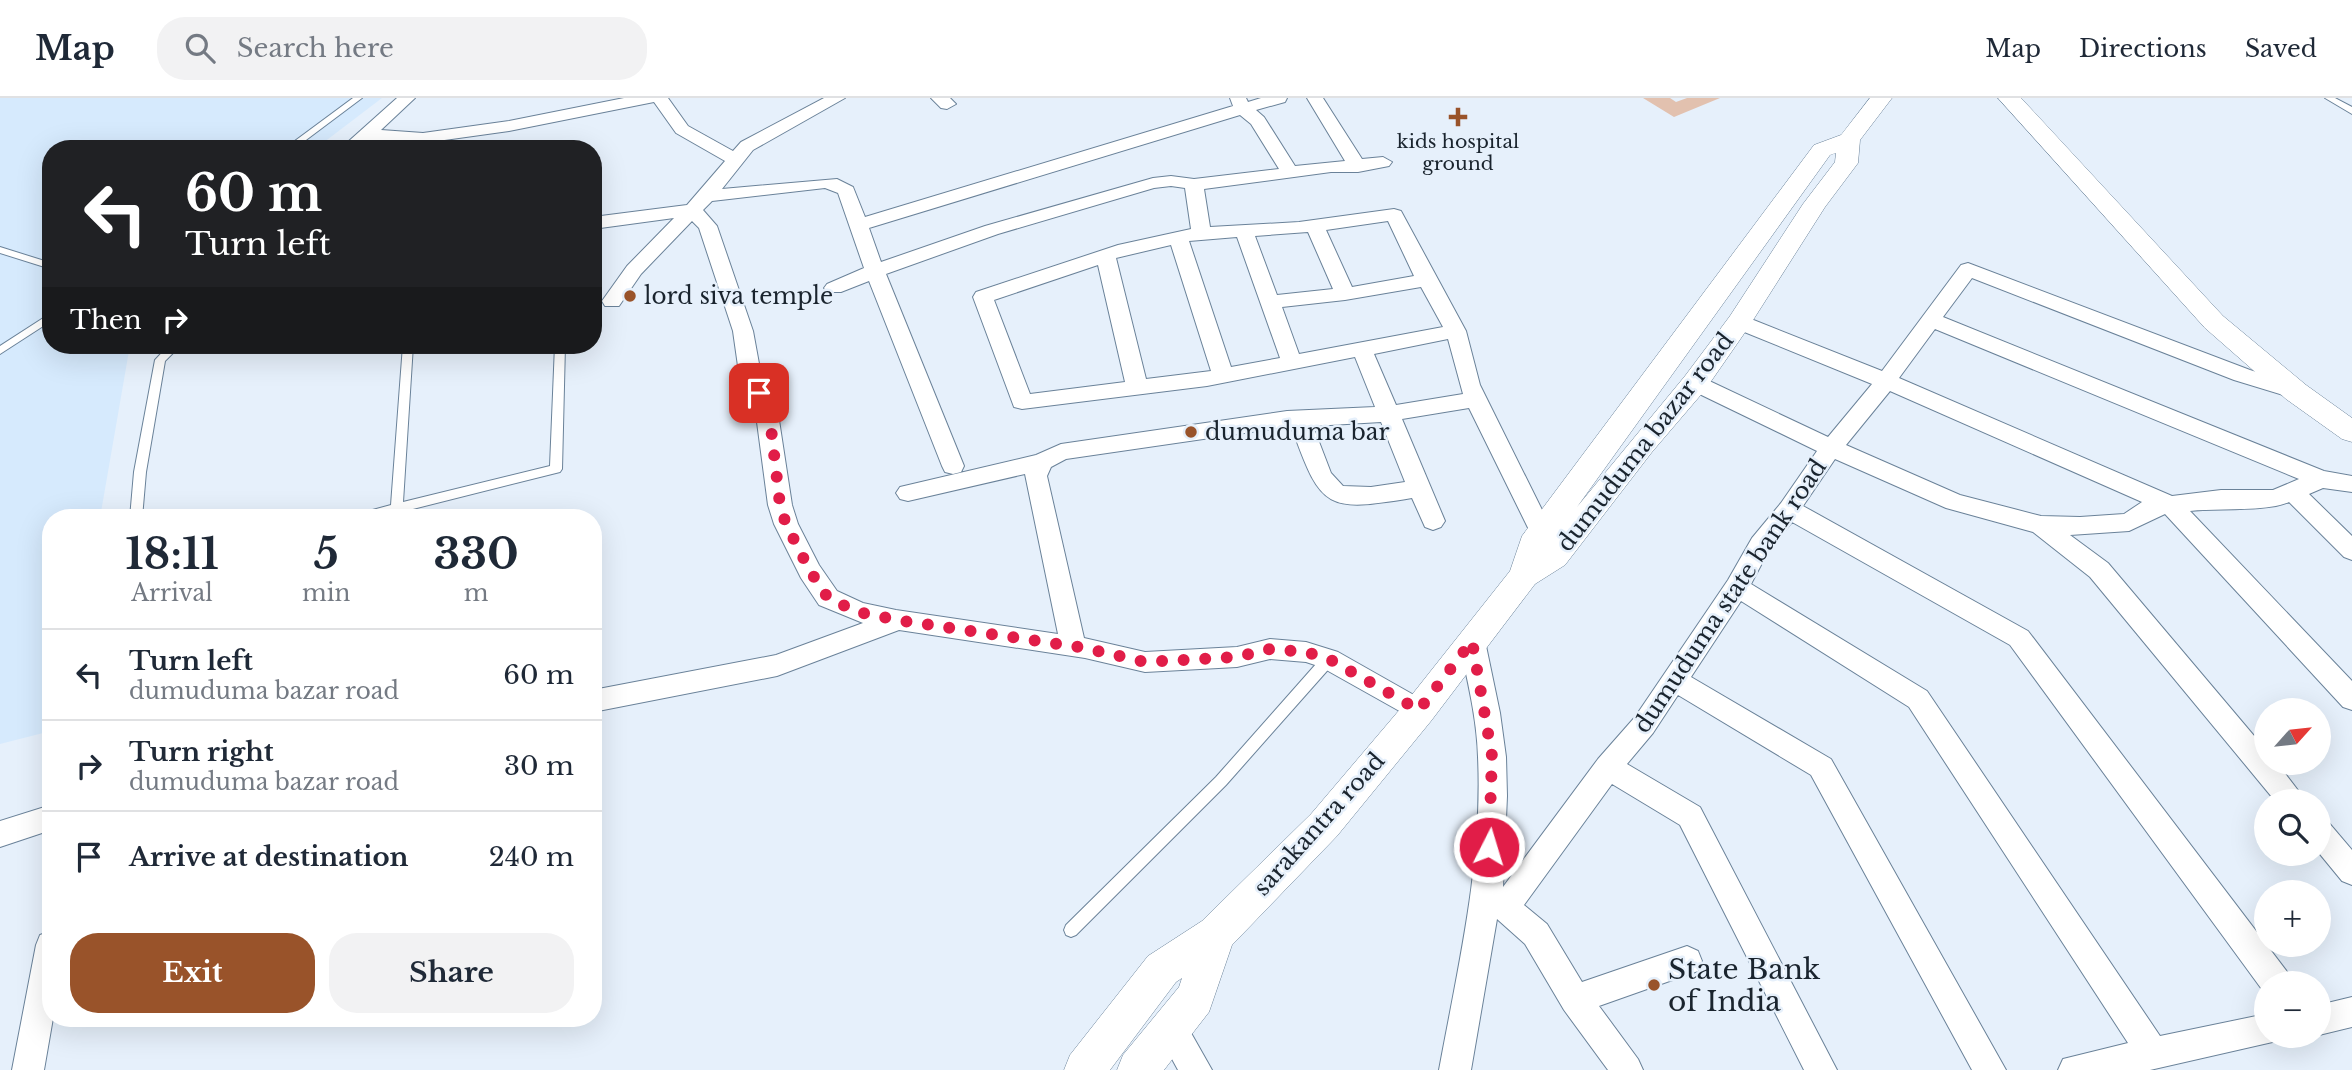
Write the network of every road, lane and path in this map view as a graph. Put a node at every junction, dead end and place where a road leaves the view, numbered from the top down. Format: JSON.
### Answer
{"nodes":[{"id":1,"x":358,"y":98,"type":"edge"},
{"id":2,"x":407,"y":98,"type":"edge"},
{"id":3,"x":650,"y":98,"type":"edge"},
{"id":4,"x":660,"y":98,"type":"edge"},
{"id":5,"x":837,"y":98,"type":"edge"},
{"id":6,"x":1279,"y":98,"type":"edge"},
{"id":7,"x":1315,"y":98,"type":"edge"},
{"id":8,"x":1881,"y":98,"type":"edge"},
{"id":9,"x":2009,"y":98,"type":"edge"},
{"id":10,"x":2329,"y":98,"type":"edge"},
{"id":11,"x":1240,"y":103,"type":"edge"},
{"id":12,"x":2352,"y":111,"type":"edge"},
{"id":13,"x":366,"y":134,"type":"junction"},
{"id":14,"x":300,"y":140,"type":"edge"},
{"id":15,"x":359,"y":140,"type":"edge"},
{"id":16,"x":1849,"y":140,"type":"junction"},
{"id":17,"x":736,"y":159,"type":"junction"},
{"id":18,"x":1383,"y":162,"type":"dead end"},
{"id":19,"x":1358,"y":167,"type":"junction"},
{"id":20,"x":1291,"y":174,"type":"junction"},
{"id":21,"x":1194,"y":184,"type":"junction"},
{"id":22,"x":699,"y":203,"type":"junction"},
{"id":23,"x":602,"y":221,"type":"edge"},
{"id":24,"x":858,"y":225,"type":"junction"},
{"id":25,"x":1315,"y":226,"type":"junction"},
{"id":26,"x":1244,"y":231,"type":"junction"},
{"id":27,"x":1201,"y":233,"type":"junction"},
{"id":28,"x":1178,"y":238,"type":"junction"},
{"id":29,"x":0,"y":250,"type":"edge"},
{"id":30,"x":1106,"y":256,"type":"junction"},
{"id":31,"x":42,"y":264,"type":"edge"},
{"id":32,"x":875,"y":271,"type":"junction"},
{"id":33,"x":1427,"y":280,"type":"junction"},
{"id":34,"x":834,"y":288,"type":"dead end"},
{"id":35,"x":1345,"y":294,"type":"junction"},
{"id":36,"x":612,"y":300,"type":"dead end"},
{"id":37,"x":1270,"y":303,"type":"junction"},
{"id":38,"x":1931,"y":320,"type":"junction"},
{"id":39,"x":42,"y":322,"type":"edge"},
{"id":40,"x":1740,"y":322,"type":"junction"},
{"id":41,"x":1456,"y":331,"type":"junction"},
{"id":42,"x":1363,"y":350,"type":"junction"},
{"id":43,"x":0,"y":351,"type":"edge"},
{"id":44,"x":166,"y":354,"type":"edge"},
{"id":45,"x":407,"y":354,"type":"edge"},
{"id":46,"x":560,"y":354,"type":"edge"},
{"id":47,"x":1292,"y":363,"type":"junction"},
{"id":48,"x":1223,"y":375,"type":"junction"},
{"id":49,"x":1886,"y":381,"type":"junction"},
{"id":50,"x":1695,"y":383,"type":"junction"},
{"id":51,"x":1137,"y":388,"type":"junction"},
{"id":52,"x":2296,"y":392,"type":"junction"},
{"id":53,"x":1476,"y":399,"type":"junction"},
{"id":54,"x":1389,"y":414,"type":"junction"},
{"id":55,"x":1295,"y":420,"type":"junction"},
{"id":56,"x":2352,"y":432,"type":"edge"},
{"id":57,"x":1831,"y":448,"type":"junction"},
{"id":58,"x":1042,"y":462,"type":"junction"},
{"id":59,"x":953,"y":466,"type":"dead end"},
{"id":60,"x":2321,"y":479,"type":"junction"},
{"id":61,"x":2352,"y":484,"type":"edge"},
{"id":62,"x":1420,"y":488,"type":"junction"},
{"id":63,"x":2292,"y":491,"type":"junction"},
{"id":64,"x":908,"y":492,"type":"dead end"},
{"id":65,"x":2170,"y":505,"type":"junction"},
{"id":66,"x":137,"y":509,"type":"edge"},
{"id":67,"x":397,"y":509,"type":"joint"},
{"id":68,"x":1789,"y":509,"type":"junction"},
{"id":69,"x":1433,"y":521,"type":"dead end"},
{"id":70,"x":2041,"y":526,"type":"junction"},
{"id":71,"x":1541,"y":532,"type":"junction"},
{"id":72,"x":2352,"y":551,"type":"edge"},
{"id":73,"x":1524,"y":575,"type":"junction"},
{"id":74,"x":1737,"y":587,"type":"junction"},
{"id":75,"x":897,"y":620,"type":"junction"},
{"id":76,"x":1472,"y":641,"type":"junction"},
{"id":77,"x":1073,"y":646,"type":"junction"},
{"id":78,"x":1329,"y":659,"type":"junction"},
{"id":79,"x":1673,"y":679,"type":"junction"},
{"id":80,"x":602,"y":699,"type":"edge"},
{"id":81,"x":2352,"y":699,"type":"edge"},
{"id":82,"x":1419,"y":710,"type":"junction"},
{"id":83,"x":1608,"y":767,"type":"junction"},
{"id":84,"x":2282,"y":789,"type":"edge"},
{"id":85,"x":42,"y":820,"type":"edge"},
{"id":86,"x":0,"y":834,"type":"edge"},
{"id":87,"x":2331,"y":847,"type":"edge"},
{"id":88,"x":2352,"y":872,"type":"edge"},
{"id":89,"x":1495,"y":898,"type":"junction"},
{"id":90,"x":1071,"y":930,"type":"dead end"},
{"id":91,"x":1216,"y":934,"type":"junction"},
{"id":92,"x":1687,"y":961,"type":"dead end"},
{"id":93,"x":2267,"y":971,"type":"edge"},
{"id":94,"x":42,"y":994,"type":"edge"},
{"id":95,"x":1575,"y":999,"type":"junction"},
{"id":96,"x":2352,"y":1012,"type":"edge"},
{"id":97,"x":2331,"y":1017,"type":"edge"},
{"id":98,"x":1171,"y":1028,"type":"junction"},
{"id":99,"x":2254,"y":1032,"type":"edge"},
{"id":100,"x":2152,"y":1053,"type":"junction"},
{"id":101,"x":28,"y":1070,"type":"edge"},
{"id":102,"x":1084,"y":1070,"type":"edge"},
{"id":103,"x":1138,"y":1070,"type":"edge"},
{"id":104,"x":1196,"y":1070,"type":"edge"},
{"id":105,"x":1455,"y":1070,"type":"edge"},
{"id":106,"x":1627,"y":1070,"type":"edge"},
{"id":107,"x":1821,"y":1070,"type":"edge"},
{"id":108,"x":1990,"y":1070,"type":"edge"},
{"id":109,"x":2074,"y":1070,"type":"edge"}],
"edges":[{"from":1,"to":14,"type":"lane"},
{"from":2,"to":13,"type":"street"},
{"from":3,"to":13,"type":"street"},
{"from":4,"to":17,"type":"street"},
{"from":5,"to":17,"type":"street"},
{"from":6,"to":11,"type":"street"},
{"from":7,"to":19,"type":"street"},
{"from":8,"to":16,"type":"street","name":"dumuduma bazar road"},
{"from":9,"to":52,"type":"street"},
{"from":10,"to":12,"type":"lane"},
{"from":11,"to":20,"type":"street"},
{"from":11,"to":24,"type":"street"},
{"from":13,"to":15,"type":"street"},
{"from":16,"to":40,"type":"street","name":"dumuduma bazar road"},
{"from":16,"to":71,"type":"street"},
{"from":17,"to":22,"type":"street"},
{"from":18,"to":19,"type":"street"},
{"from":19,"to":20,"type":"street"},
{"from":20,"to":21,"type":"street"},
{"from":21,"to":27,"type":"street"},
{"from":21,"to":32,"type":"street"},
{"from":22,"to":23,"type":"street"},
{"from":22,"to":24,"type":"street"},
{"from":22,"to":36,"type":"street"},
{"from":22,"to":75,"type":"street"},
{"from":24,"to":32,"type":"street"},
{"from":25,"to":26,"type":"street"},
{"from":25,"to":33,"type":"street"},
{"from":25,"to":35,"type":"street"},
{"from":26,"to":27,"type":"street"},
{"from":26,"to":37,"type":"street"},
{"from":27,"to":28,"type":"street"},
{"from":28,"to":30,"type":"street"},
{"from":28,"to":48,"type":"street"},
{"from":29,"to":31,"type":"lane"},
{"from":30,"to":51,"type":"street"},
{"from":30,"to":51,"type":"street"},
{"from":32,"to":34,"type":"street"},
{"from":32,"to":59,"type":"street"},
{"from":33,"to":35,"type":"street"},
{"from":33,"to":41,"type":"street"},
{"from":35,"to":37,"type":"street"},
{"from":37,"to":47,"type":"street"},
{"from":38,"to":49,"type":"street"},
{"from":38,"to":52,"type":"street"},
{"from":38,"to":60,"type":"street"},
{"from":39,"to":43,"type":"lane"},
{"from":40,"to":49,"type":"street"},
{"from":40,"to":50,"type":"street","name":"dumuduma bazar road"},
{"from":41,"to":42,"type":"street"},
{"from":41,"to":53,"type":"street"},
{"from":42,"to":47,"type":"street"},
{"from":42,"to":54,"type":"street"},
{"from":44,"to":66,"type":"lane"},
{"from":45,"to":67,"type":"lane"},
{"from":46,"to":67,"type":"lane"},
{"from":47,"to":48,"type":"street"},
{"from":48,"to":51,"type":"street"},
{"from":49,"to":57,"type":"street"},
{"from":49,"to":65,"type":"street"},
{"from":50,"to":57,"type":"street"},
{"from":50,"to":73,"type":"street","name":"dumuduma bazar road"},
{"from":52,"to":56,"type":"street"},
{"from":53,"to":54,"type":"street"},
{"from":53,"to":71,"type":"street"},
{"from":54,"to":55,"type":"street"},
{"from":54,"to":62,"type":"street"},
{"from":55,"to":58,"type":"street"},
{"from":55,"to":62,"type":"street"},
{"from":57,"to":68,"type":"street","name":"dumuduma state bank road"},
{"from":57,"to":70,"type":"street","name":"dumuduma state bank road"},
{"from":58,"to":64,"type":"street"},
{"from":58,"to":77,"type":"street"},
{"from":60,"to":61,"type":"street"},
{"from":60,"to":63,"type":"street","name":"dumuduma state bank road"},
{"from":62,"to":69,"type":"street"},
{"from":63,"to":65,"type":"street","name":"dumuduma state bank road"},
{"from":63,"to":72,"type":"street"},
{"from":65,"to":70,"type":"street","name":"dumuduma state bank road"},
{"from":65,"to":81,"type":"street"},
{"from":68,"to":74,"type":"street","name":"dumuduma state bank road"},
{"from":68,"to":93,"type":"street"},
{"from":70,"to":84,"type":"street"},
{"from":71,"to":73,"type":"street"},
{"from":73,"to":76,"type":"street","name":"dumuduma bazar road"},
{"from":74,"to":79,"type":"street","name":"dumuduma state bank road"},
{"from":74,"to":100,"type":"street"},
{"from":75,"to":77,"type":"street"},
{"from":75,"to":80,"type":"street"},
{"from":76,"to":82,"type":"street","name":"dumuduma bazar road"},
{"from":76,"to":89,"type":"street"},
{"from":77,"to":78,"type":"street"},
{"from":78,"to":82,"type":"street"},
{"from":78,"to":90,"type":"lane"},
{"from":79,"to":83,"type":"street","name":"dumuduma state bank road"},
{"from":79,"to":108,"type":"street"},
{"from":82,"to":91,"type":"street","name":"sarakantra road"},
{"from":83,"to":89,"type":"street","name":"dumuduma state bank road"},
{"from":83,"to":107,"type":"street"},
{"from":85,"to":86,"type":"street"},
{"from":87,"to":88,"type":"street"},
{"from":89,"to":95,"type":"street"},
{"from":89,"to":105,"type":"street"},
{"from":91,"to":98,"type":"street","name":"sarakantra road"},
{"from":91,"to":102,"type":"street","name":"sarakantra road"},
{"from":92,"to":95,"type":"street"},
{"from":94,"to":101,"type":"street"},
{"from":95,"to":106,"type":"street"},
{"from":96,"to":97,"type":"street"},
{"from":98,"to":103,"type":"street","name":"sarakantra road"},
{"from":98,"to":104,"type":"street"},
{"from":99,"to":100,"type":"street"},
{"from":100,"to":109,"type":"street"}]}
